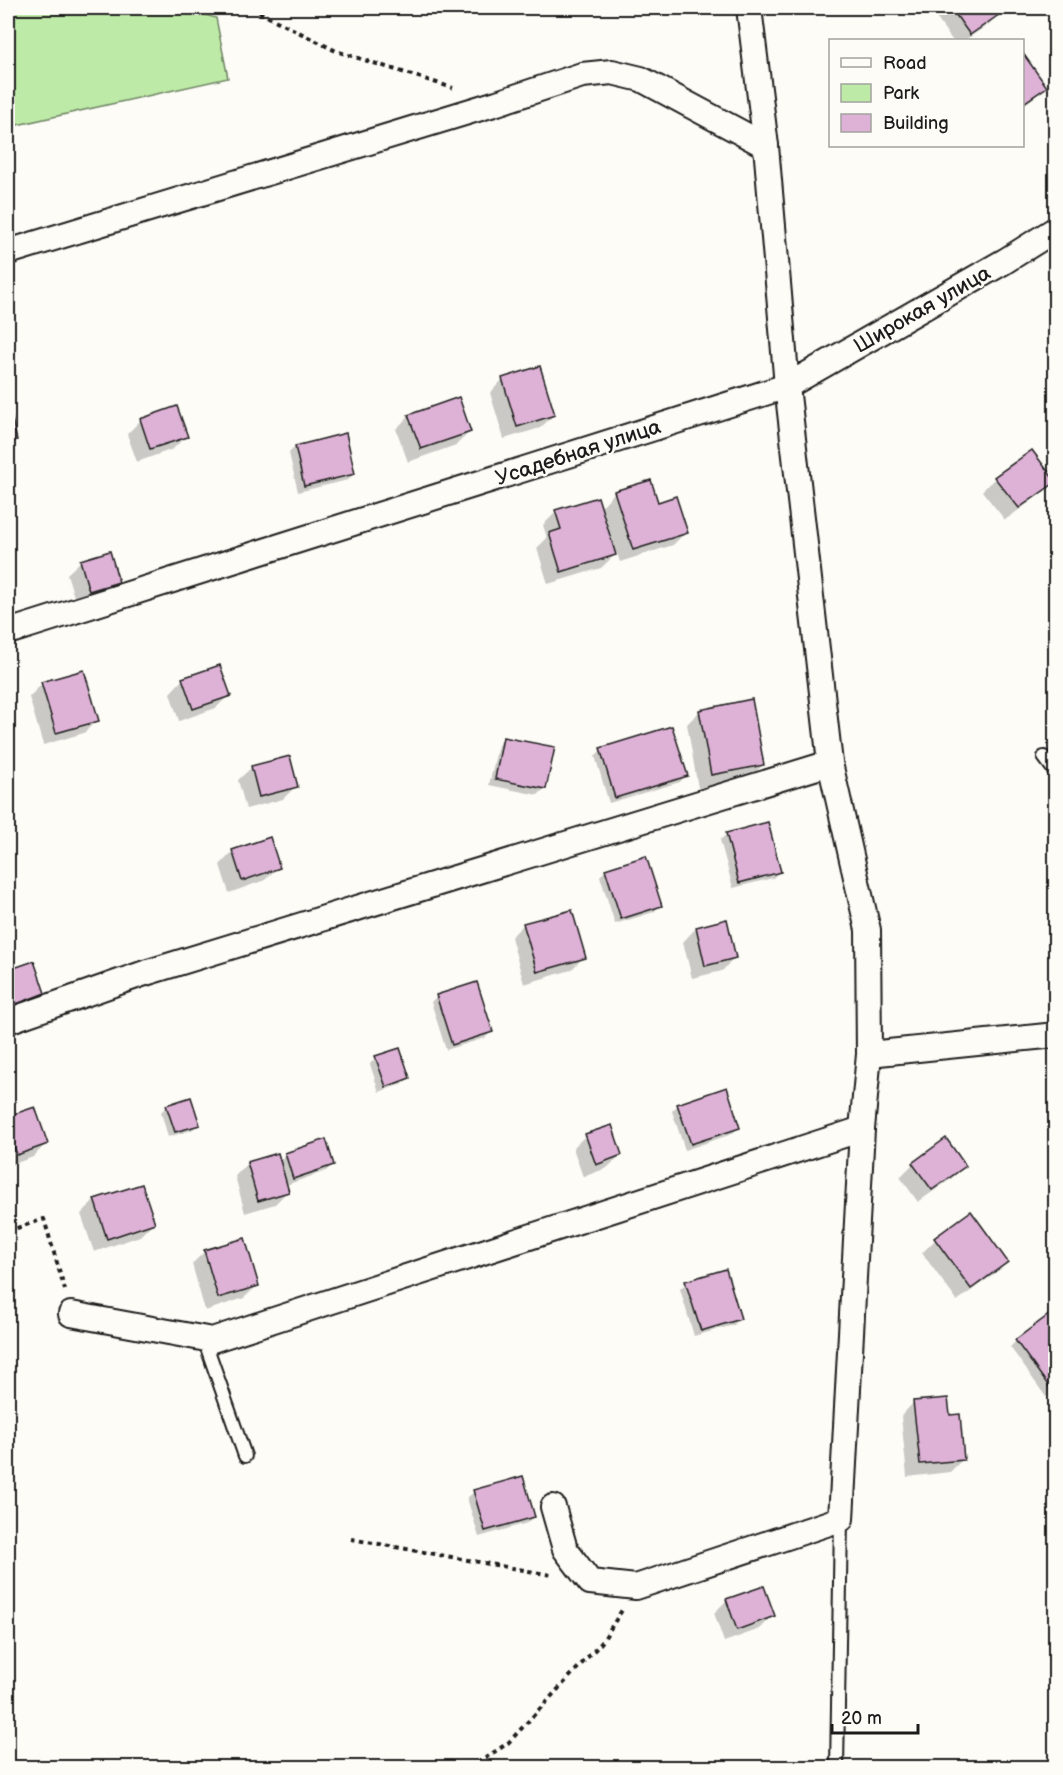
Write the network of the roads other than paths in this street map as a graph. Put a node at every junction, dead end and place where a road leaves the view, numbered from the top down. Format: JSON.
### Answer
{"nodes":[{"id":1,"x":749,"y":8,"type":"edge"},
{"id":2,"x":766,"y":146,"type":"junction"},
{"id":3,"x":1056,"y":229,"type":"edge"},
{"id":4,"x":8,"y":252,"type":"edge"},
{"id":5,"x":787,"y":386,"type":"junction"},
{"id":6,"x":8,"y":633,"type":"edge"},
{"id":7,"x":1044,"y":757,"type":"dead end"},
{"id":8,"x":830,"y":763,"type":"junction"},
{"id":9,"x":1056,"y":773,"type":"edge"},
{"id":10,"x":8,"y":1021,"type":"edge"},
{"id":11,"x":1056,"y":1035,"type":"edge"},
{"id":12,"x":869,"y":1054,"type":"junction"},
{"id":13,"x":862,"y":1129,"type":"junction"},
{"id":14,"x":71,"y":1314,"type":"road end"},
{"id":15,"x":204,"y":1339,"type":"junction"},
{"id":16,"x":245,"y":1456,"type":"dead end"},
{"id":17,"x":553,"y":1507,"type":"dead end"},
{"id":18,"x":841,"y":1519,"type":"junction"},
{"id":19,"x":837,"y":1767,"type":"edge"}],
"edges":[{"from":1,"to":2,"type":"street"},
{"from":2,"to":4,"type":"street"},
{"from":2,"to":5,"type":"street"},
{"from":3,"to":5,"type":"street","name":"Широкая улица"},
{"from":5,"to":6,"type":"street","name":"Усадебная улица"},
{"from":5,"to":8,"type":"street"},
{"from":7,"to":9,"type":"lane"},
{"from":8,"to":10,"type":"street"},
{"from":8,"to":12,"type":"street"},
{"from":11,"to":12,"type":"street"},
{"from":12,"to":13,"type":"street"},
{"from":13,"to":15,"type":"street"},
{"from":13,"to":18,"type":"street"},
{"from":14,"to":15,"type":"street"},
{"from":15,"to":16,"type":"lane"},
{"from":17,"to":18,"type":"street"},
{"from":18,"to":19,"type":"lane"}]}
